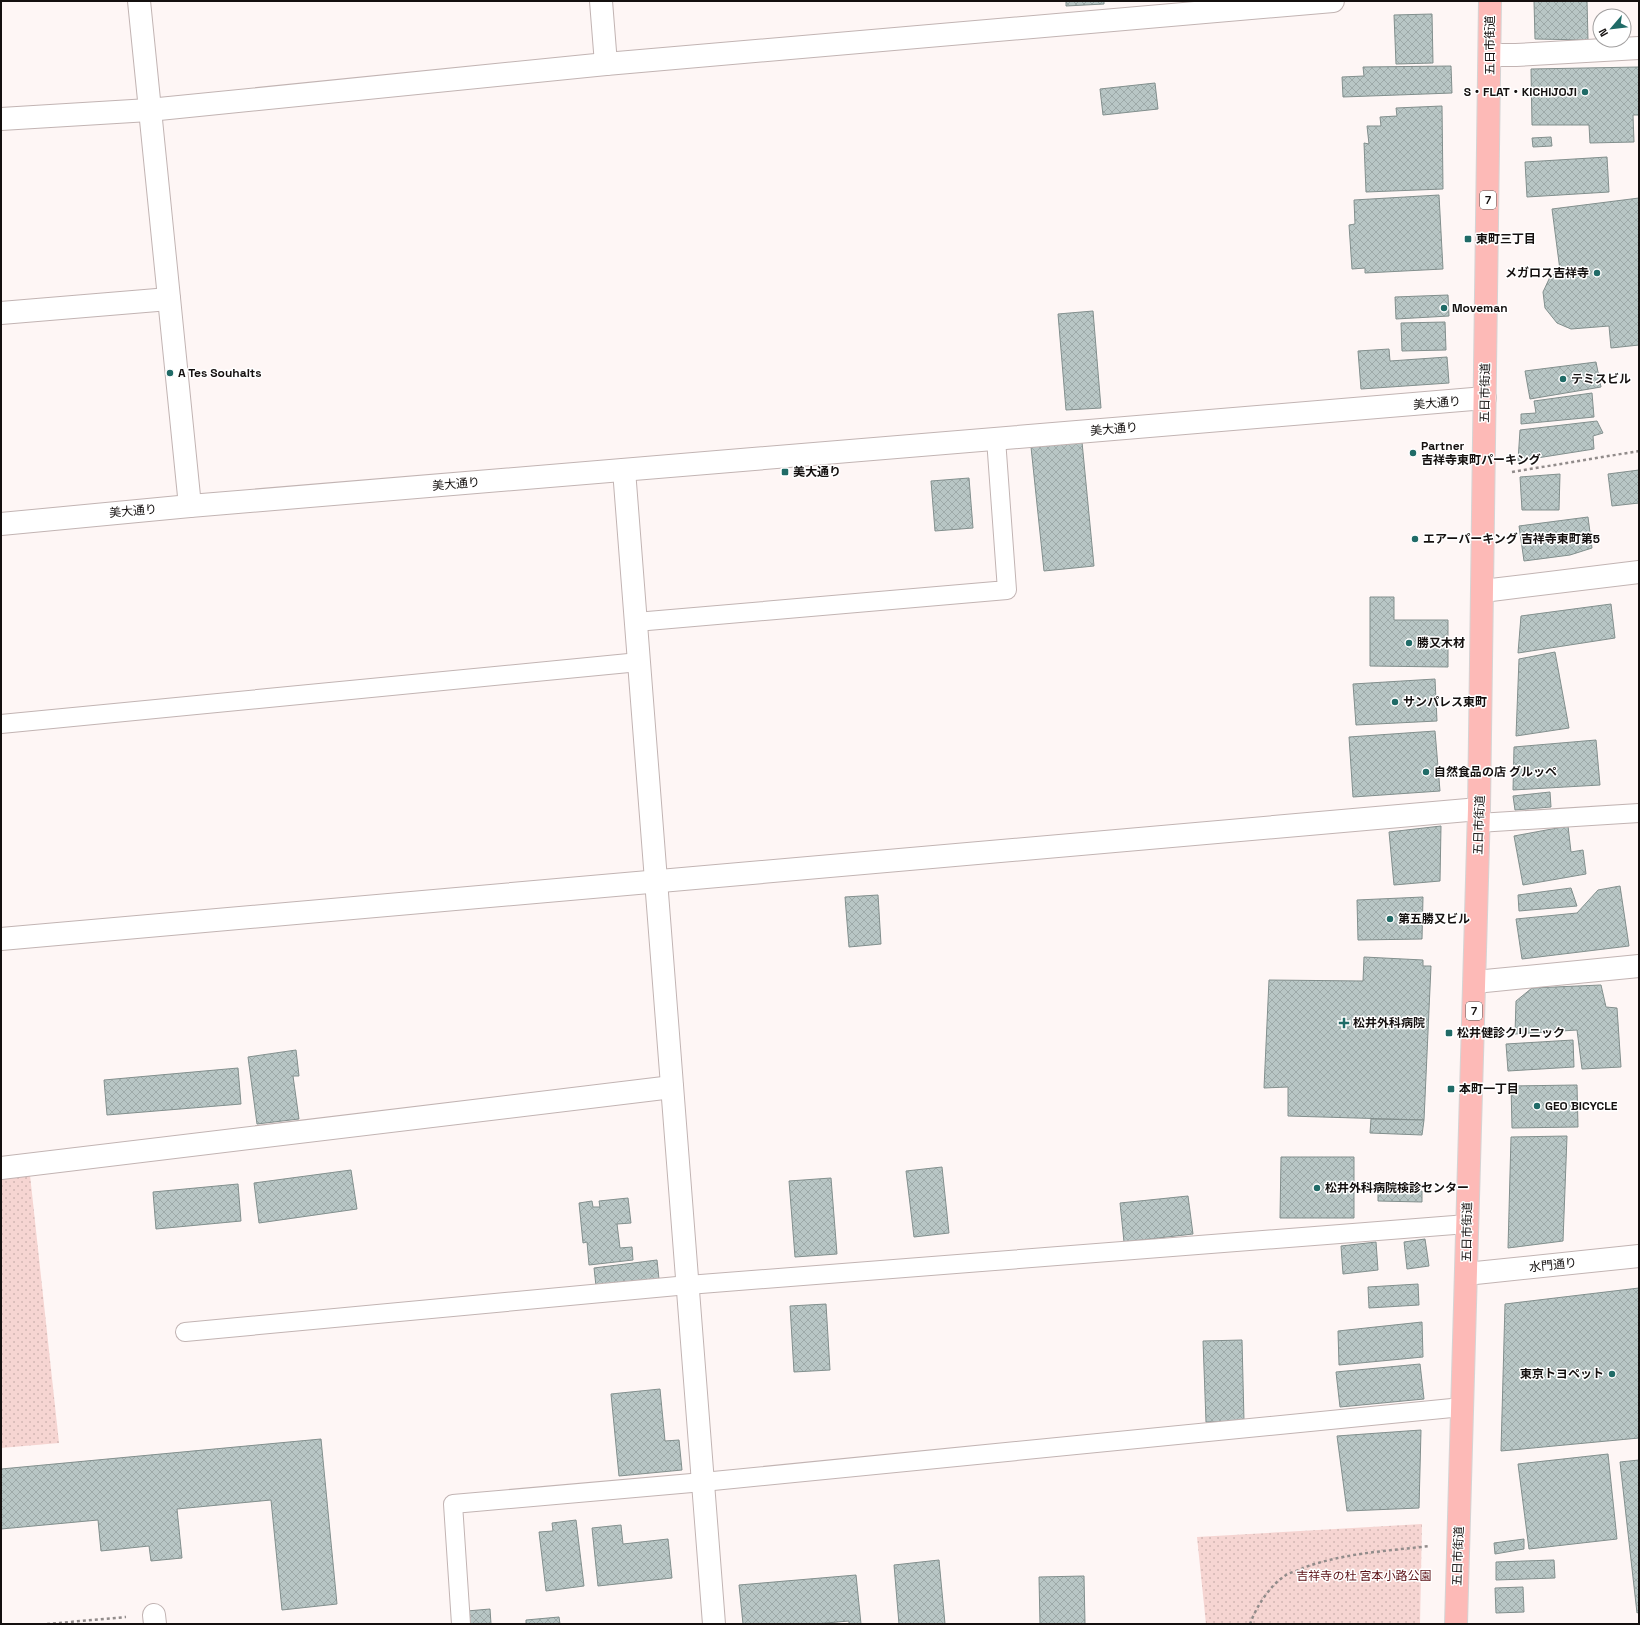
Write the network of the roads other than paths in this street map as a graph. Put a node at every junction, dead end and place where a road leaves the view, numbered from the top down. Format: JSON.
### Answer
{"nodes":[{"id":1,"x":139,"y":1,"type":"edge"},
{"id":2,"x":601,"y":1,"type":"edge"},
{"id":3,"x":1333,"y":1,"type":"edge"},
{"id":4,"x":1490,"y":1,"type":"edge"},
{"id":5,"x":1639,"y":48,"type":"edge"},
{"id":6,"x":1490,"y":55,"type":"junction"},
{"id":7,"x":606,"y":64,"type":"junction"},
{"id":8,"x":149,"y":110,"type":"junction"},
{"id":9,"x":1,"y":119,"type":"edge"},
{"id":10,"x":169,"y":299,"type":"junction"},
{"id":11,"x":1,"y":313,"type":"edge"},
{"id":12,"x":1485,"y":398,"type":"junction"},
{"id":13,"x":996,"y":439,"type":"junction"},
{"id":14,"x":624,"y":470,"type":"junction"},
{"id":15,"x":190,"y":506,"type":"junction"},
{"id":16,"x":1,"y":524,"type":"edge"},
{"id":17,"x":1639,"y":572,"type":"edge"},
{"id":18,"x":1483,"y":592,"type":"junction"},
{"id":19,"x":636,"y":622,"type":"junction"},
{"id":20,"x":639,"y":662,"type":"junction"},
{"id":21,"x":1,"y":724,"type":"edge"},
{"id":22,"x":1639,"y":813,"type":"edge"},
{"id":23,"x":1479,"y":816,"type":"junction"},
{"id":24,"x":656,"y":880,"type":"junction"},
{"id":25,"x":1,"y":939,"type":"edge"},
{"id":26,"x":1639,"y":966,"type":"edge"},
{"id":27,"x":1475,"y":982,"type":"junction"},
{"id":28,"x":672,"y":1087,"type":"junction"},
{"id":29,"x":1,"y":1168,"type":"edge"},
{"id":30,"x":1467,"y":1224,"type":"junction"},
{"id":31,"x":1639,"y":1256,"type":"edge"},
{"id":32,"x":1466,"y":1274,"type":"junction"},
{"id":33,"x":688,"y":1285,"type":"junction"},
{"id":34,"x":185,"y":1332,"type":"dead end"},
{"id":35,"x":1462,"y":1407,"type":"junction"},
{"id":36,"x":703,"y":1482,"type":"junction"},
{"id":37,"x":461,"y":1624,"type":"edge"},
{"id":38,"x":714,"y":1624,"type":"edge"},
{"id":39,"x":1456,"y":1624,"type":"edge"}],
"edges":[{"from":1,"to":8,"type":"street"},
{"from":2,"to":7,"type":"street"},
{"from":3,"to":7,"type":"street"},
{"from":4,"to":6,"type":"main road","name":"五日市街道","number":"7"},
{"from":5,"to":6,"type":"street"},
{"from":6,"to":12,"type":"main road","name":"五日市街道","number":"7"},
{"from":7,"to":8,"type":"street"},
{"from":8,"to":9,"type":"street"},
{"from":8,"to":10,"type":"street"},
{"from":10,"to":11,"type":"street"},
{"from":10,"to":15,"type":"street"},
{"from":12,"to":13,"type":"street","name":"美大通り"},
{"from":12,"to":18,"type":"main road","name":"五日市街道","number":"7"},
{"from":13,"to":14,"type":"street","name":"美大通り"},
{"from":13,"to":19,"type":"lane"},
{"from":14,"to":15,"type":"street","name":"美大通り"},
{"from":14,"to":19,"type":"street"},
{"from":15,"to":16,"type":"street","name":"美大通り"},
{"from":17,"to":18,"type":"street"},
{"from":18,"to":23,"type":"main road","name":"五日市街道","number":"7"},
{"from":19,"to":20,"type":"street"},
{"from":20,"to":21,"type":"lane"},
{"from":20,"to":24,"type":"street"},
{"from":22,"to":23,"type":"lane"},
{"from":23,"to":24,"type":"street"},
{"from":23,"to":27,"type":"main road","name":"五日市街道","number":"7"},
{"from":24,"to":25,"type":"street"},
{"from":24,"to":28,"type":"street"},
{"from":26,"to":27,"type":"street"},
{"from":27,"to":30,"type":"main road","name":"五日市街道","number":"7"},
{"from":28,"to":29,"type":"street"},
{"from":28,"to":33,"type":"street"},
{"from":30,"to":32,"type":"main road","name":"五日市街道","number":"7"},
{"from":30,"to":33,"type":"lane"},
{"from":31,"to":32,"type":"street","name":"水門通り"},
{"from":32,"to":35,"type":"main road","name":"五日市街道","number":"7"},
{"from":33,"to":34,"type":"lane"},
{"from":33,"to":36,"type":"street"},
{"from":35,"to":36,"type":"lane"},
{"from":35,"to":39,"type":"main road","name":"五日市街道","number":"7"},
{"from":36,"to":37,"type":"lane"},
{"from":36,"to":38,"type":"street"}]}
